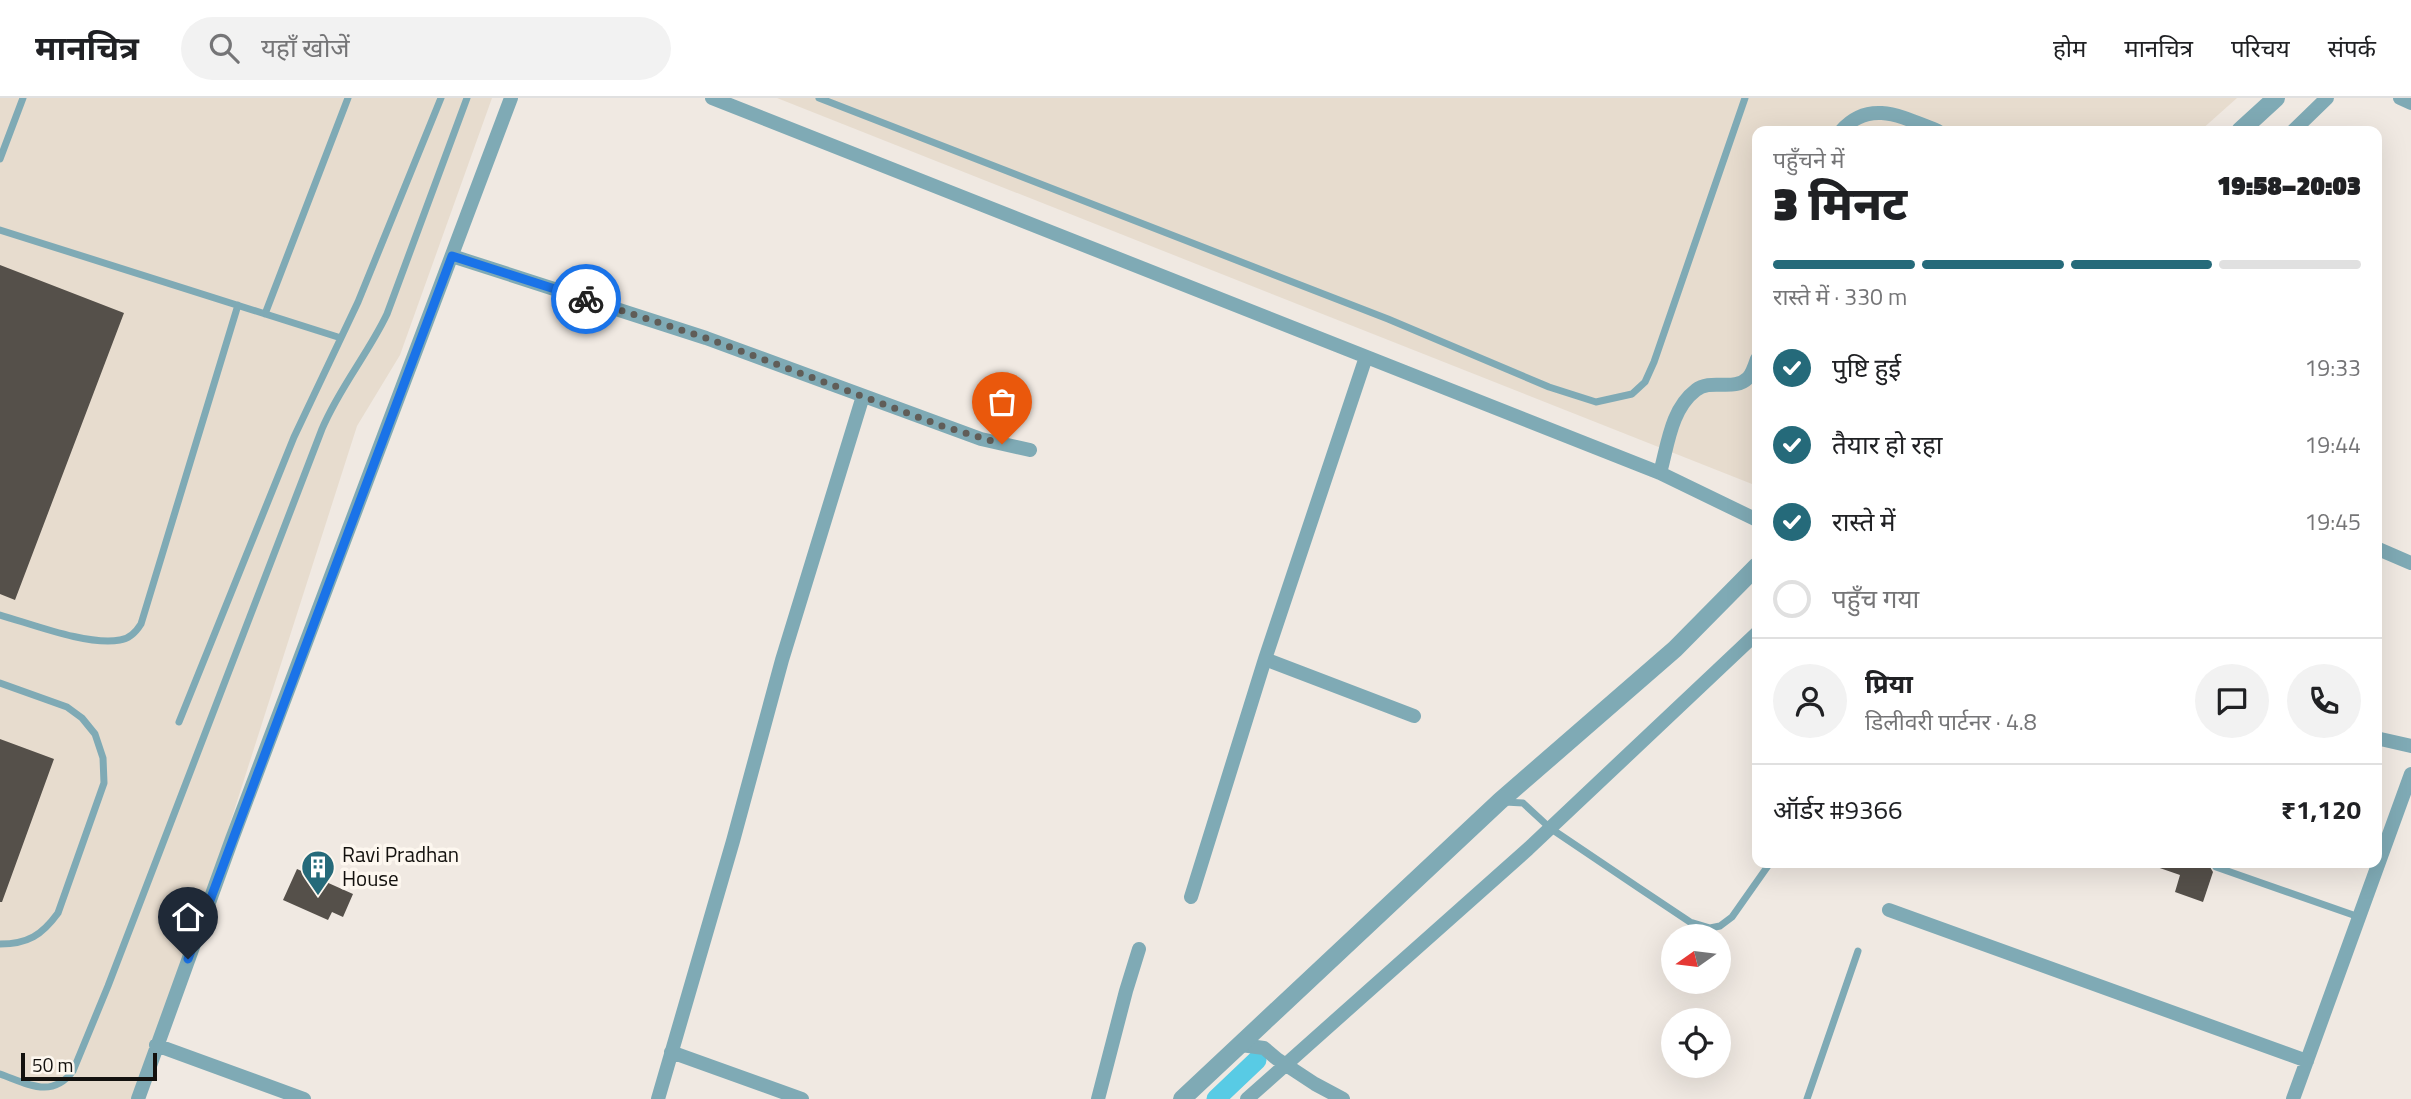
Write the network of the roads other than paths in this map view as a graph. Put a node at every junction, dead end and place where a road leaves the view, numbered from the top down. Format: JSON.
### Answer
{"nodes":[{"id":1,"x":23,"y":98,"type":"edge"},
{"id":2,"x":348,"y":98,"type":"edge"},
{"id":3,"x":441,"y":98,"type":"edge"},
{"id":4,"x":467,"y":98,"type":"edge"},
{"id":5,"x":511,"y":98,"type":"edge"},
{"id":6,"x":712,"y":98,"type":"edge"},
{"id":7,"x":819,"y":98,"type":"edge"},
{"id":8,"x":1745,"y":98,"type":"edge"},
{"id":9,"x":2276,"y":98,"type":"edge"},
{"id":10,"x":2327,"y":98,"type":"edge"},
{"id":11,"x":2400,"y":98,"type":"edge"},
{"id":12,"x":2411,"y":103,"type":"edge"},
{"id":13,"x":1847,"y":126,"type":"edge"},
{"id":14,"x":1924,"y":126,"type":"edge"},
{"id":15,"x":2245,"y":126,"type":"edge"},
{"id":16,"x":2298,"y":126,"type":"edge"},
{"id":17,"x":0,"y":159,"type":"edge"},
{"id":18,"x":0,"y":230,"type":"edge"},
{"id":19,"x":452,"y":256,"type":"junction"},
{"id":20,"x":238,"y":305,"type":"junction"},
{"id":21,"x":265,"y":314,"type":"junction"},
{"id":22,"x":341,"y":338,"type":"junction"},
{"id":23,"x":1366,"y":357,"type":"junction"},
{"id":24,"x":1752,"y":370,"type":"edge"},
{"id":25,"x":863,"y":396,"type":"junction"},
{"id":26,"x":1030,"y":450,"type":"dead end"},
{"id":27,"x":1660,"y":473,"type":"junction"},
{"id":28,"x":1752,"y":518,"type":"edge"},
{"id":29,"x":2382,"y":551,"type":"edge"},
{"id":30,"x":2411,"y":563,"type":"edge"},
{"id":31,"x":1752,"y":571,"type":"edge"},
{"id":32,"x":0,"y":615,"type":"edge"},
{"id":33,"x":1752,"y":638,"type":"edge"},
{"id":34,"x":1265,"y":659,"type":"junction"},
{"id":35,"x":0,"y":683,"type":"edge"},
{"id":36,"x":1414,"y":716,"type":"dead end"},
{"id":37,"x":180,"y":722,"type":"dead end"},
{"id":38,"x":2382,"y":739,"type":"edge"},
{"id":39,"x":2411,"y":746,"type":"edge"},
{"id":40,"x":2411,"y":774,"type":"edge"},
{"id":41,"x":1500,"y":801,"type":"junction"},
{"id":42,"x":1547,"y":825,"type":"junction"},
{"id":43,"x":2382,"y":854,"type":"edge"},
{"id":44,"x":1766,"y":868,"type":"edge"},
{"id":45,"x":2219,"y":868,"type":"edge"},
{"id":46,"x":2377,"y":868,"type":"edge"},
{"id":47,"x":1191,"y":897,"type":"dead end"},
{"id":48,"x":1889,"y":910,"type":"dead end"},
{"id":49,"x":2359,"y":917,"type":"junction"},
{"id":50,"x":0,"y":944,"type":"edge"},
{"id":51,"x":1139,"y":949,"type":"dead end"},
{"id":52,"x":1858,"y":951,"type":"dead end"},
{"id":53,"x":156,"y":1045,"type":"junction"},
{"id":54,"x":1241,"y":1045,"type":"junction"},
{"id":55,"x":671,"y":1052,"type":"junction"},
{"id":56,"x":2306,"y":1061,"type":"junction"},
{"id":57,"x":1282,"y":1062,"type":"junction"},
{"id":58,"x":0,"y":1074,"type":"edge"},
{"id":59,"x":138,"y":1099,"type":"edge"},
{"id":60,"x":303,"y":1099,"type":"edge"},
{"id":61,"x":657,"y":1099,"type":"edge"},
{"id":62,"x":802,"y":1099,"type":"edge"},
{"id":63,"x":1098,"y":1099,"type":"edge"},
{"id":64,"x":1182,"y":1099,"type":"edge"},
{"id":65,"x":1247,"y":1099,"type":"edge"},
{"id":66,"x":1343,"y":1099,"type":"edge"},
{"id":67,"x":1808,"y":1099,"type":"edge"},
{"id":68,"x":2293,"y":1099,"type":"edge"}],
"edges":[{"from":1,"to":17,"type":"lane"},
{"from":2,"to":21,"type":"lane"},
{"from":3,"to":22,"type":"lane"},
{"from":4,"to":58,"type":"lane"},
{"from":5,"to":19,"type":"street"},
{"from":6,"to":23,"type":"street"},
{"from":7,"to":8,"type":"lane"},
{"from":9,"to":15,"type":"street"},
{"from":10,"to":16,"type":"street"},
{"from":11,"to":12,"type":"street"},
{"from":13,"to":14,"type":"street"},
{"from":18,"to":20,"type":"lane"},
{"from":19,"to":25,"type":"street"},
{"from":19,"to":53,"type":"street"},
{"from":20,"to":21,"type":"lane"},
{"from":20,"to":32,"type":"lane"},
{"from":21,"to":22,"type":"lane"},
{"from":22,"to":37,"type":"lane"},
{"from":23,"to":27,"type":"street"},
{"from":23,"to":34,"type":"street"},
{"from":24,"to":27,"type":"street"},
{"from":25,"to":26,"type":"street"},
{"from":25,"to":55,"type":"street"},
{"from":27,"to":28,"type":"street"},
{"from":29,"to":30,"type":"street"},
{"from":31,"to":41,"type":"street"},
{"from":33,"to":42,"type":"street"},
{"from":34,"to":36,"type":"street"},
{"from":34,"to":47,"type":"street"},
{"from":35,"to":50,"type":"lane"},
{"from":38,"to":39,"type":"street"},
{"from":40,"to":43,"type":"street"},
{"from":41,"to":42,"type":"lane"},
{"from":41,"to":54,"type":"street"},
{"from":42,"to":44,"type":"lane"},
{"from":42,"to":57,"type":"street"},
{"from":45,"to":49,"type":"lane"},
{"from":46,"to":49,"type":"street"},
{"from":48,"to":56,"type":"street"},
{"from":49,"to":56,"type":"street"},
{"from":51,"to":63,"type":"street"},
{"from":52,"to":67,"type":"lane"},
{"from":53,"to":59,"type":"street"},
{"from":53,"to":60,"type":"street"},
{"from":54,"to":57,"type":"street"},
{"from":54,"to":64,"type":"street"},
{"from":55,"to":61,"type":"street"},
{"from":55,"to":62,"type":"street"},
{"from":56,"to":68,"type":"street"},
{"from":57,"to":65,"type":"street"},
{"from":57,"to":66,"type":"street"}]}
